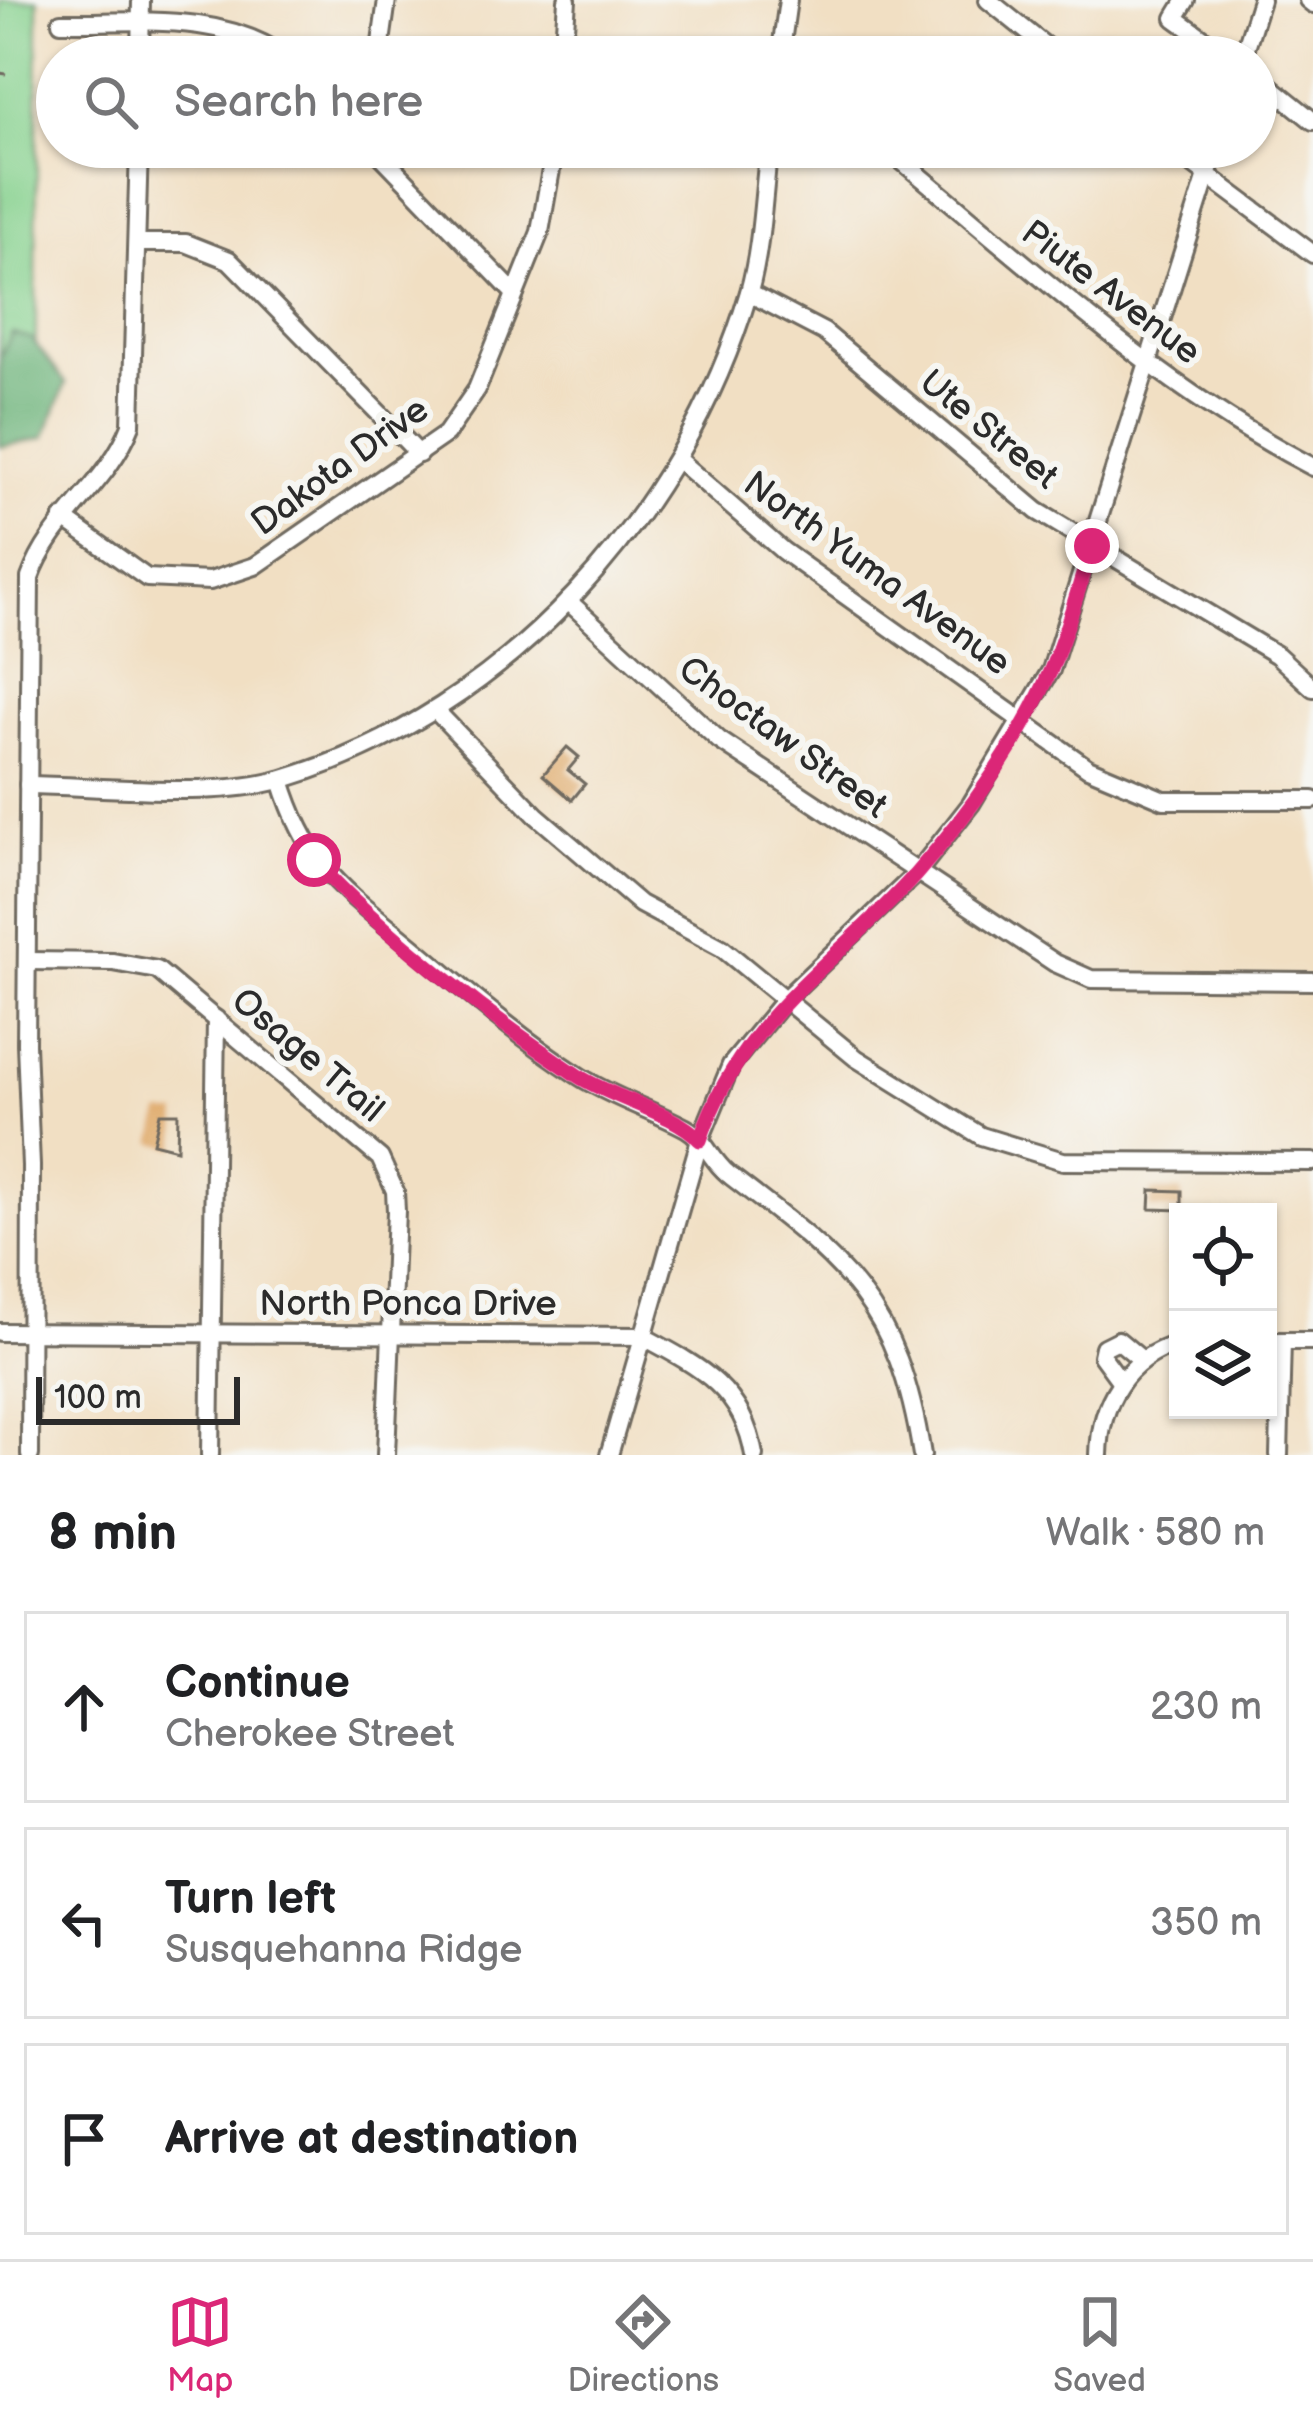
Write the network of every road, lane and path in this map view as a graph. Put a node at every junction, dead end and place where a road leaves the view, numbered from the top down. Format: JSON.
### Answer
{"nodes":[{"id":1,"x":141,"y":0,"type":"edge"},
{"id":2,"x":387,"y":0,"type":"edge"},
{"id":3,"x":567,"y":0,"type":"edge"},
{"id":4,"x":788,"y":0,"type":"edge"},
{"id":5,"x":988,"y":0,"type":"edge"},
{"id":6,"x":1186,"y":0,"type":"edge"},
{"id":7,"x":1261,"y":0,"type":"edge"},
{"id":8,"x":61,"y":22,"type":"dead end"},
{"id":9,"x":141,"y":23,"type":"junction"},
{"id":10,"x":141,"y":36,"type":"edge"},
{"id":11,"x":243,"y":36,"type":"edge"},
{"id":12,"x":382,"y":36,"type":"edge"},
{"id":13,"x":564,"y":36,"type":"edge"},
{"id":14,"x":783,"y":36,"type":"edge"},
{"id":15,"x":1033,"y":36,"type":"edge"},
{"id":16,"x":1200,"y":36,"type":"edge"},
{"id":17,"x":1250,"y":36,"type":"edge"},
{"id":18,"x":1277,"y":92,"type":"edge"},
{"id":19,"x":1313,"y":121,"type":"edge"},
{"id":20,"x":139,"y":168,"type":"edge"},
{"id":21,"x":393,"y":168,"type":"edge"},
{"id":22,"x":551,"y":168,"type":"edge"},
{"id":23,"x":766,"y":168,"type":"edge"},
{"id":24,"x":909,"y":168,"type":"edge"},
{"id":25,"x":1197,"y":168,"type":"edge"},
{"id":26,"x":1209,"y":168,"type":"edge"},
{"id":27,"x":1207,"y":176,"type":"junction"},
{"id":28,"x":138,"y":243,"type":"junction"},
{"id":29,"x":1313,"y":254,"type":"edge"},
{"id":30,"x":748,"y":293,"type":"junction"},
{"id":31,"x":515,"y":294,"type":"junction"},
{"id":32,"x":1151,"y":360,"type":"junction"},
{"id":33,"x":418,"y":454,"type":"junction"},
{"id":34,"x":677,"y":459,"type":"junction"},
{"id":35,"x":1313,"y":467,"type":"edge"},
{"id":36,"x":63,"y":518,"type":"junction"},
{"id":37,"x":1092,"y":546,"type":"junction"},
{"id":38,"x":568,"y":601,"type":"junction"},
{"id":39,"x":1313,"y":688,"type":"edge"},
{"id":40,"x":438,"y":713,"type":"junction"},
{"id":41,"x":1025,"y":719,"type":"junction"},
{"id":42,"x":280,"y":780,"type":"junction"},
{"id":43,"x":28,"y":785,"type":"junction"},
{"id":44,"x":1313,"y":800,"type":"edge"},
{"id":45,"x":916,"y":874,"type":"junction"},
{"id":46,"x":27,"y":961,"type":"junction"},
{"id":47,"x":1313,"y":981,"type":"edge"},
{"id":48,"x":787,"y":997,"type":"junction"},
{"id":49,"x":216,"y":1019,"type":"junction"},
{"id":50,"x":700,"y":1140,"type":"junction"},
{"id":51,"x":1313,"y":1162,"type":"edge"},
{"id":52,"x":0,"y":1332,"type":"edge"},
{"id":53,"x":32,"y":1332,"type":"junction"},
{"id":54,"x":213,"y":1334,"type":"junction"},
{"id":55,"x":393,"y":1334,"type":"junction"},
{"id":56,"x":642,"y":1336,"type":"junction"},
{"id":57,"x":1277,"y":1341,"type":"edge"},
{"id":58,"x":1313,"y":1341,"type":"edge"},
{"id":59,"x":1169,"y":1349,"type":"edge"},
{"id":60,"x":1277,"y":1387,"type":"edge"},
{"id":61,"x":30,"y":1455,"type":"edge"},
{"id":62,"x":210,"y":1455,"type":"edge"},
{"id":63,"x":386,"y":1455,"type":"edge"},
{"id":64,"x":609,"y":1455,"type":"edge"},
{"id":65,"x":754,"y":1455,"type":"edge"},
{"id":66,"x":922,"y":1455,"type":"edge"},
{"id":67,"x":1099,"y":1455,"type":"edge"},
{"id":68,"x":1280,"y":1455,"type":"edge"}],
"edges":[{"from":1,"to":9,"type":"street"},
{"from":2,"to":12,"type":"street"},
{"from":3,"to":13,"type":"street"},
{"from":4,"to":14,"type":"street"},
{"from":5,"to":15,"type":"street"},
{"from":6,"to":16,"type":"street"},
{"from":7,"to":17,"type":"street"},
{"from":8,"to":9,"type":"street"},
{"from":9,"to":10,"type":"street"},
{"from":9,"to":11,"type":"street"},
{"from":18,"to":19,"type":"street"},
{"from":20,"to":28,"type":"street"},
{"from":21,"to":31,"type":"street"},
{"from":22,"to":31,"type":"street","name":"Dakota Drive"},
{"from":23,"to":30,"type":"street"},
{"from":24,"to":32,"type":"street","name":"Piute Avenue"},
{"from":25,"to":27,"type":"street"},
{"from":26,"to":27,"type":"street"},
{"from":27,"to":29,"type":"street"},
{"from":27,"to":32,"type":"street"},
{"from":28,"to":33,"type":"street"},
{"from":28,"to":36,"type":"street"},
{"from":30,"to":34,"type":"street"},
{"from":30,"to":37,"type":"street","name":"Ute Street"},
{"from":31,"to":33,"type":"street","name":"Dakota Drive"},
{"from":32,"to":35,"type":"street","name":"Piute Avenue"},
{"from":32,"to":37,"type":"street"},
{"from":33,"to":36,"type":"street","name":"Dakota Drive"},
{"from":34,"to":38,"type":"street"},
{"from":34,"to":41,"type":"street","name":"North Yuma Avenue"},
{"from":36,"to":43,"type":"street"},
{"from":37,"to":39,"type":"street","name":"Ute Street"},
{"from":37,"to":41,"type":"street"},
{"from":38,"to":40,"type":"street"},
{"from":38,"to":45,"type":"street","name":"Choctaw Street"},
{"from":40,"to":42,"type":"street"},
{"from":40,"to":48,"type":"street"},
{"from":41,"to":44,"type":"street","name":"North Yuma Avenue"},
{"from":41,"to":45,"type":"street"},
{"from":42,"to":43,"type":"street"},
{"from":42,"to":50,"type":"street"},
{"from":43,"to":46,"type":"street"},
{"from":45,"to":47,"type":"street","name":"Choctaw Street"},
{"from":45,"to":48,"type":"street"},
{"from":46,"to":49,"type":"street","name":"Osage Trail"},
{"from":46,"to":53,"type":"street"},
{"from":48,"to":50,"type":"street"},
{"from":48,"to":51,"type":"street"},
{"from":49,"to":54,"type":"street"},
{"from":49,"to":55,"type":"street","name":"Osage Trail"},
{"from":50,"to":56,"type":"street"},
{"from":50,"to":66,"type":"street"},
{"from":52,"to":53,"type":"street","name":"North Ponca Drive"},
{"from":53,"to":54,"type":"street","name":"North Ponca Drive"},
{"from":53,"to":61,"type":"street"},
{"from":54,"to":55,"type":"street","name":"North Ponca Drive"},
{"from":54,"to":62,"type":"street"},
{"from":55,"to":56,"type":"street","name":"North Ponca Drive"},
{"from":55,"to":63,"type":"street","name":"Osage Trail"},
{"from":56,"to":64,"type":"street"},
{"from":56,"to":65,"type":"street","name":"North Ponca Drive"},
{"from":57,"to":58,"type":"street"},
{"from":59,"to":67,"type":"street"},
{"from":60,"to":68,"type":"street"}]}
